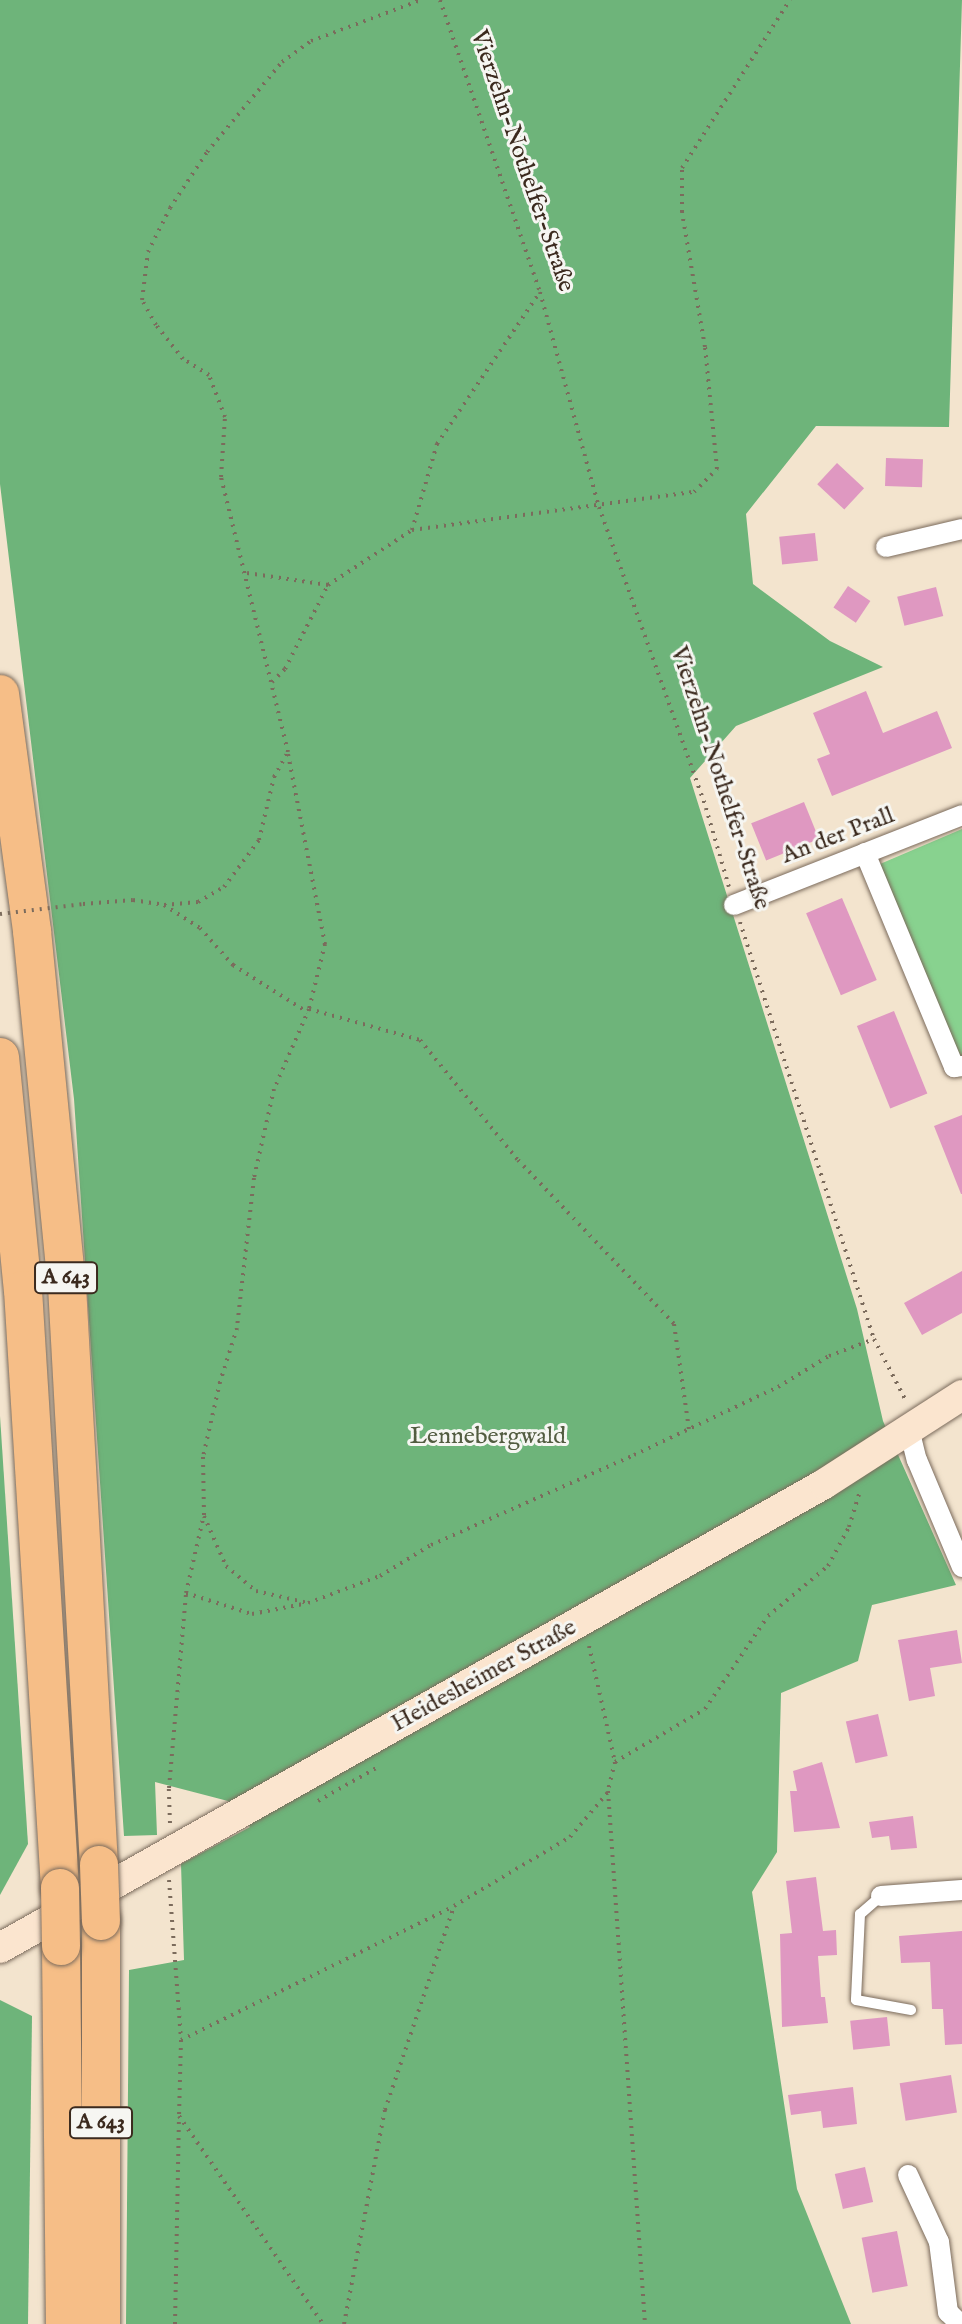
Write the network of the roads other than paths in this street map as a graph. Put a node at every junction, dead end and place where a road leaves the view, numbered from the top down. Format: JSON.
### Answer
{"nodes":[{"id":1,"x":962,"y":529,"type":"edge"},
{"id":2,"x":886,"y":547,"type":"dead end"},
{"id":3,"x":0,"y":694,"type":"edge"},
{"id":4,"x":962,"y":815,"type":"edge"},
{"id":5,"x":865,"y":853,"type":"junction"},
{"id":6,"x":734,"y":905,"type":"road end"},
{"id":7,"x":0,"y":1057,"type":"edge"},
{"id":8,"x":962,"y":1066,"type":"edge"},
{"id":9,"x":962,"y":1395,"type":"edge"},
{"id":10,"x":909,"y":1429,"type":"junction"},
{"id":11,"x":962,"y":1567,"type":"edge"},
{"id":12,"x":962,"y":1890,"type":"edge"},
{"id":13,"x":881,"y":1896,"type":"joint"},
{"id":14,"x":0,"y":1948,"type":"edge"},
{"id":15,"x":911,"y":2010,"type":"dead end"},
{"id":16,"x":908,"y":2175,"type":"dead end"},
{"id":17,"x":65,"y":2324,"type":"edge"},
{"id":18,"x":101,"y":2324,"type":"edge"},
{"id":19,"x":960,"y":2324,"type":"edge"}],
"edges":[{"from":1,"to":2,"type":"street"},
{"from":3,"to":18,"type":"highway","number":"A 643","bridge":true},
{"from":4,"to":5,"type":"street","name":"An der Prall"},
{"from":5,"to":6,"type":"street","name":"An der Prall"},
{"from":5,"to":8,"type":"street"},
{"from":7,"to":17,"type":"highway","number":"A 643","bridge":true},
{"from":9,"to":10,"type":"main road","name":"Heidesheimer Straße"},
{"from":10,"to":11,"type":"street"},
{"from":10,"to":14,"type":"main road","name":"Heidesheimer Straße"},
{"from":12,"to":13,"type":"street"},
{"from":13,"to":15,"type":"lane"},
{"from":16,"to":19,"type":"street"}]}
